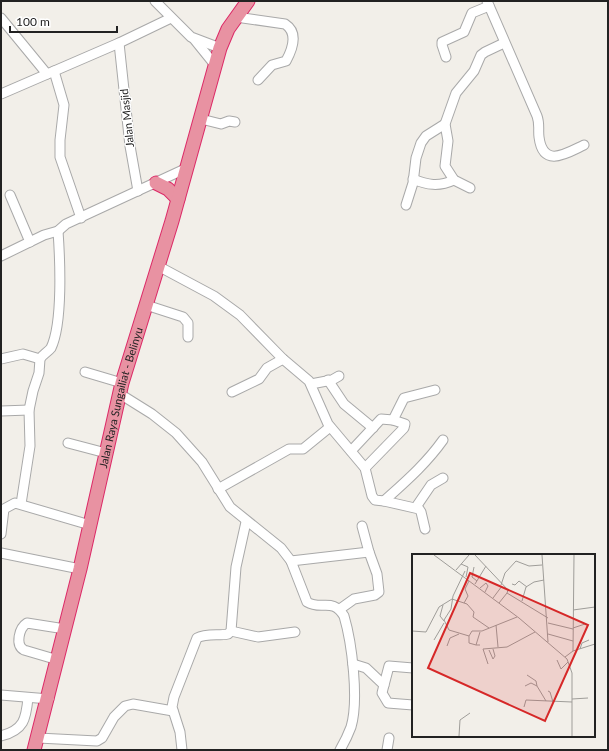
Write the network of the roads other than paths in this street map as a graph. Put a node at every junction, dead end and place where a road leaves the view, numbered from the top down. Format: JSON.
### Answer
{"nodes":[{"id":1,"x":155,"y":1,"type":"edge"},
{"id":2,"x":248,"y":1,"type":"edge"},
{"id":3,"x":488,"y":3,"type":"edge"},
{"id":4,"x":236,"y":17,"type":"junction"},
{"id":5,"x":1,"y":18,"type":"edge"},
{"id":6,"x":171,"y":18,"type":"junction"},
{"id":7,"x":194,"y":39,"type":"junction"},
{"id":8,"x":504,"y":43,"type":"junction"},
{"id":9,"x":119,"y":44,"type":"junction"},
{"id":10,"x":220,"y":48,"type":"junction"},
{"id":11,"x":446,"y":57,"type":"dead end"},
{"id":12,"x":215,"y":65,"type":"junction"},
{"id":13,"x":51,"y":72,"type":"junction"},
{"id":14,"x":258,"y":80,"type":"dead end"},
{"id":15,"x":1,"y":94,"type":"edge"},
{"id":16,"x":201,"y":119,"type":"junction"},
{"id":17,"x":235,"y":122,"type":"dead end"},
{"id":18,"x":445,"y":124,"type":"junction"},
{"id":19,"x":584,"y":145,"type":"dead end"},
{"id":20,"x":187,"y":168,"type":"junction"},
{"id":21,"x":414,"y":179,"type":"junction"},
{"id":22,"x":454,"y":180,"type":"junction"},
{"id":23,"x":156,"y":183,"type":"junction"},
{"id":24,"x":470,"y":188,"type":"dead end"},
{"id":25,"x":138,"y":191,"type":"junction"},
{"id":26,"x":10,"y":195,"type":"dead end"},
{"id":27,"x":178,"y":199,"type":"junction"},
{"id":28,"x":406,"y":205,"type":"dead end"},
{"id":29,"x":81,"y":218,"type":"junction"},
{"id":30,"x":58,"y":231,"type":"junction"},
{"id":31,"x":30,"y":242,"type":"junction"},
{"id":32,"x":2,"y":255,"type":"edge"},
{"id":33,"x":158,"y":266,"type":"junction"},
{"id":34,"x":146,"y":305,"type":"junction"},
{"id":35,"x":188,"y":337,"type":"dead end"},
{"id":36,"x":1,"y":359,"type":"edge"},
{"id":37,"x":40,"y":359,"type":"junction"},
{"id":38,"x":283,"y":359,"type":"junction"},
{"id":39,"x":85,"y":372,"type":"dead end"},
{"id":40,"x":339,"y":376,"type":"dead end"},
{"id":41,"x":328,"y":380,"type":"junction"},
{"id":42,"x":311,"y":384,"type":"junction"},
{"id":43,"x":121,"y":388,"type":"junction"},
{"id":44,"x":435,"y":390,"type":"dead end"},
{"id":45,"x":232,"y":392,"type":"dead end"},
{"id":46,"x":29,"y":410,"type":"junction"},
{"id":47,"x":1,"y":411,"type":"edge"},
{"id":48,"x":393,"y":420,"type":"junction"},
{"id":49,"x":330,"y":427,"type":"junction"},
{"id":50,"x":372,"y":428,"type":"junction"},
{"id":51,"x":443,"y":440,"type":"dead end"},
{"id":52,"x":68,"y":443,"type":"dead end"},
{"id":53,"x":351,"y":451,"type":"junction"},
{"id":54,"x":106,"y":453,"type":"junction"},
{"id":55,"x":365,"y":468,"type":"junction"},
{"id":56,"x":443,"y":478,"type":"dead end"},
{"id":57,"x":218,"y":489,"type":"junction"},
{"id":58,"x":384,"y":501,"type":"junction"},
{"id":59,"x":21,"y":504,"type":"junction"},
{"id":60,"x":416,"y":507,"type":"junction"},
{"id":61,"x":246,"y":522,"type":"junction"},
{"id":62,"x":90,"y":525,"type":"junction"},
{"id":63,"x":362,"y":526,"type":"dead end"},
{"id":64,"x":425,"y":529,"type":"dead end"},
{"id":65,"x":1,"y":534,"type":"edge"},
{"id":66,"x":369,"y":552,"type":"junction"},
{"id":67,"x":1,"y":553,"type":"edge"},
{"id":68,"x":290,"y":561,"type":"junction"},
{"id":69,"x":80,"y":569,"type":"junction"},
{"id":70,"x":340,"y":609,"type":"junction"},
{"id":71,"x":65,"y":629,"type":"junction"},
{"id":72,"x":231,"y":631,"type":"junction"},
{"id":73,"x":294,"y":632,"type":"dead end"},
{"id":74,"x":58,"y":660,"type":"junction"},
{"id":75,"x":352,"y":664,"type":"junction"},
{"id":76,"x":412,"y":668,"type":"edge"},
{"id":77,"x":384,"y":686,"type":"junction"},
{"id":78,"x":1,"y":695,"type":"edge"},
{"id":79,"x":28,"y":698,"type":"junction"},
{"id":80,"x":49,"y":699,"type":"junction"},
{"id":81,"x":412,"y":705,"type":"edge"},
{"id":82,"x":173,"y":711,"type":"junction"},
{"id":83,"x":1,"y":736,"type":"edge"},
{"id":84,"x":389,"y":738,"type":"dead end"},
{"id":85,"x":36,"y":744,"type":"edge"},
{"id":86,"x":182,"y":750,"type":"edge"},
{"id":87,"x":340,"y":750,"type":"edge"},
{"id":88,"x":387,"y":750,"type":"edge"}],
"edges":[{"from":1,"to":6,"type":"street"},
{"from":2,"to":4,"type":"highway","name":"Jalan Raya Sungailiat - Belinyu"},
{"from":3,"to":8,"type":"street"},
{"from":3,"to":11,"type":"street"},
{"from":4,"to":10,"type":"highway","name":"Jalan Raya Sungailiat - Belinyu"},
{"from":4,"to":14,"type":"street"},
{"from":5,"to":13,"type":"street"},
{"from":6,"to":7,"type":"street"},
{"from":6,"to":9,"type":"street"},
{"from":7,"to":10,"type":"street"},
{"from":7,"to":12,"type":"street"},
{"from":8,"to":18,"type":"street"},
{"from":8,"to":19,"type":"street"},
{"from":9,"to":13,"type":"street"},
{"from":9,"to":25,"type":"street","name":"Jalan Masjid"},
{"from":10,"to":12,"type":"highway","name":"Jalan Raya Sungailiat - Belinyu"},
{"from":12,"to":16,"type":"highway","name":"Jalan Raya Sungailiat - Belinyu"},
{"from":13,"to":15,"type":"street"},
{"from":13,"to":29,"type":"street"},
{"from":16,"to":17,"type":"street"},
{"from":16,"to":20,"type":"highway","name":"Jalan Raya Sungailiat - Belinyu"},
{"from":18,"to":21,"type":"street"},
{"from":18,"to":22,"type":"street"},
{"from":20,"to":23,"type":"street"},
{"from":20,"to":27,"type":"highway","name":"Jalan Raya Sungailiat - Belinyu"},
{"from":21,"to":22,"type":"street"},
{"from":21,"to":28,"type":"street"},
{"from":22,"to":24,"type":"street"},
{"from":23,"to":25,"type":"street"},
{"from":23,"to":27,"type":"highway"},
{"from":25,"to":29,"type":"street"},
{"from":26,"to":31,"type":"street"},
{"from":27,"to":33,"type":"highway","name":"Jalan Raya Sungailiat - Belinyu"},
{"from":29,"to":30,"type":"street"},
{"from":30,"to":31,"type":"street"},
{"from":30,"to":37,"type":"street"},
{"from":31,"to":32,"type":"street"},
{"from":33,"to":34,"type":"highway","name":"Jalan Raya Sungailiat - Belinyu"},
{"from":33,"to":38,"type":"street"},
{"from":34,"to":35,"type":"street"},
{"from":34,"to":43,"type":"highway","name":"Jalan Raya Sungailiat - Belinyu"},
{"from":36,"to":37,"type":"street"},
{"from":37,"to":46,"type":"street"},
{"from":38,"to":42,"type":"street"},
{"from":38,"to":45,"type":"street"},
{"from":39,"to":43,"type":"street"},
{"from":40,"to":41,"type":"street"},
{"from":41,"to":42,"type":"street"},
{"from":41,"to":50,"type":"street"},
{"from":42,"to":49,"type":"street"},
{"from":43,"to":54,"type":"highway","name":"Jalan Raya Sungailiat - Belinyu"},
{"from":43,"to":57,"type":"street"},
{"from":44,"to":48,"type":"street"},
{"from":46,"to":47,"type":"street"},
{"from":46,"to":59,"type":"street"},
{"from":48,"to":50,"type":"street"},
{"from":48,"to":55,"type":"street"},
{"from":49,"to":53,"type":"street"},
{"from":49,"to":57,"type":"street"},
{"from":50,"to":53,"type":"street"},
{"from":51,"to":58,"type":"street"},
{"from":52,"to":54,"type":"street"},
{"from":53,"to":55,"type":"street"},
{"from":54,"to":62,"type":"highway","name":"Jalan Raya Sungailiat - Belinyu"},
{"from":55,"to":58,"type":"street"},
{"from":56,"to":60,"type":"street"},
{"from":57,"to":61,"type":"street"},
{"from":58,"to":60,"type":"street"},
{"from":59,"to":62,"type":"street"},
{"from":59,"to":65,"type":"street"},
{"from":60,"to":64,"type":"street"},
{"from":61,"to":68,"type":"street"},
{"from":61,"to":72,"type":"street"},
{"from":62,"to":69,"type":"highway","name":"Jalan Raya Sungailiat - Belinyu"},
{"from":63,"to":66,"type":"street"},
{"from":66,"to":68,"type":"street"},
{"from":66,"to":70,"type":"street"},
{"from":67,"to":69,"type":"street"},
{"from":68,"to":70,"type":"street"},
{"from":69,"to":71,"type":"highway","name":"Jalan Raya Sungailiat - Belinyu"},
{"from":70,"to":75,"type":"street"},
{"from":71,"to":74,"type":"highway","name":"Jalan Raya Sungailiat - Belinyu"},
{"from":71,"to":74,"type":"street"},
{"from":72,"to":73,"type":"street"},
{"from":72,"to":82,"type":"street"},
{"from":74,"to":80,"type":"highway","name":"Jalan Raya Sungailiat - Belinyu"},
{"from":75,"to":77,"type":"street"},
{"from":75,"to":87,"type":"street"},
{"from":76,"to":77,"type":"street"},
{"from":77,"to":81,"type":"street"},
{"from":78,"to":79,"type":"street"},
{"from":79,"to":80,"type":"street"},
{"from":79,"to":83,"type":"street"},
{"from":80,"to":85,"type":"highway","name":"Jalan Raya Sungailiat - Belinyu"},
{"from":82,"to":85,"type":"street"},
{"from":82,"to":86,"type":"street"},
{"from":84,"to":88,"type":"street"}]}
